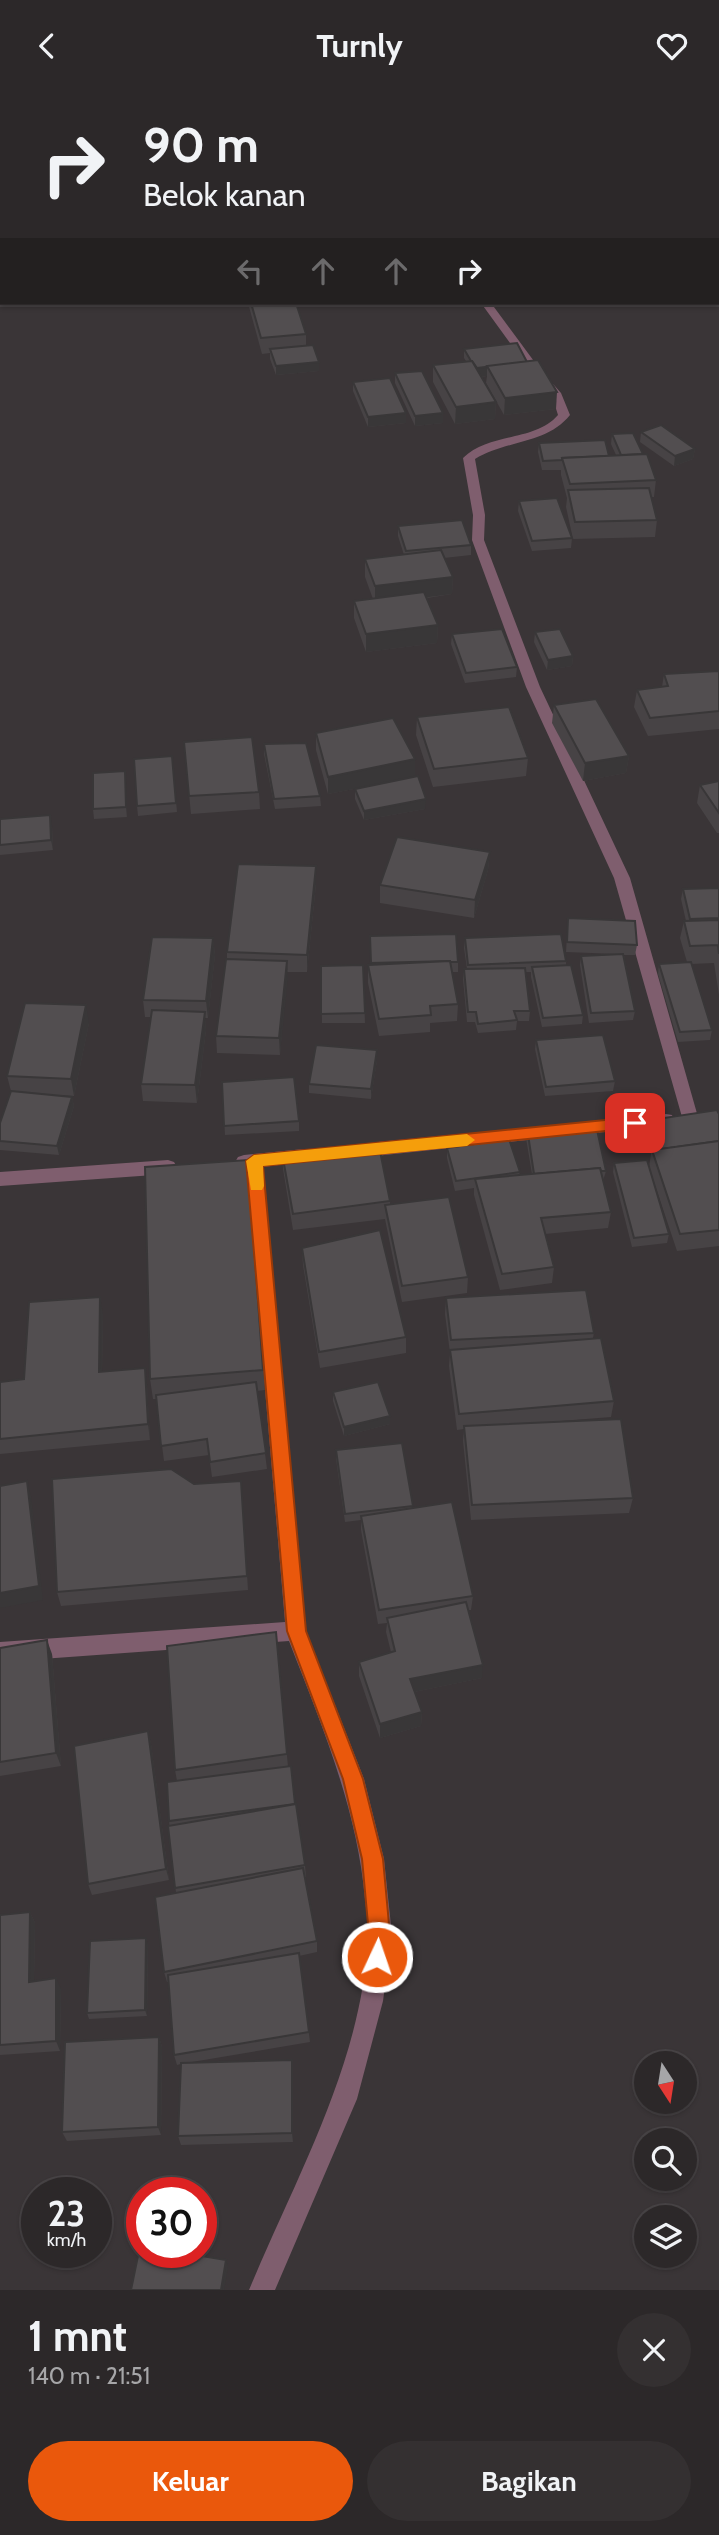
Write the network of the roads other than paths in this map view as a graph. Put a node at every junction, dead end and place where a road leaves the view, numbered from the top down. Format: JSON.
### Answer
{"nodes":[{"id":1,"x":487,"y":305,"type":"edge"},
{"id":2,"x":709,"y":1116,"type":"edge"},
{"id":3,"x":690,"y":1117,"type":"junction"},
{"id":4,"x":254,"y":1161,"type":"junction"},
{"id":5,"x":228,"y":1163,"type":"edge"},
{"id":6,"x":187,"y":1166,"type":"edge"},
{"id":7,"x":0,"y":1179,"type":"edge"},
{"id":8,"x":296,"y":1631,"type":"junction"},
{"id":9,"x":0,"y":1652,"type":"edge"},
{"id":10,"x":262,"y":2290,"type":"edge"}],
"edges":[{"from":1,"to":3,"type":"street"},
{"from":2,"to":3,"type":"street"},
{"from":3,"to":4,"type":"street"},
{"from":4,"to":5,"type":"street"},
{"from":4,"to":8,"type":"street"},
{"from":6,"to":7,"type":"street"},
{"from":8,"to":9,"type":"street"},
{"from":8,"to":10,"type":"street"}]}
